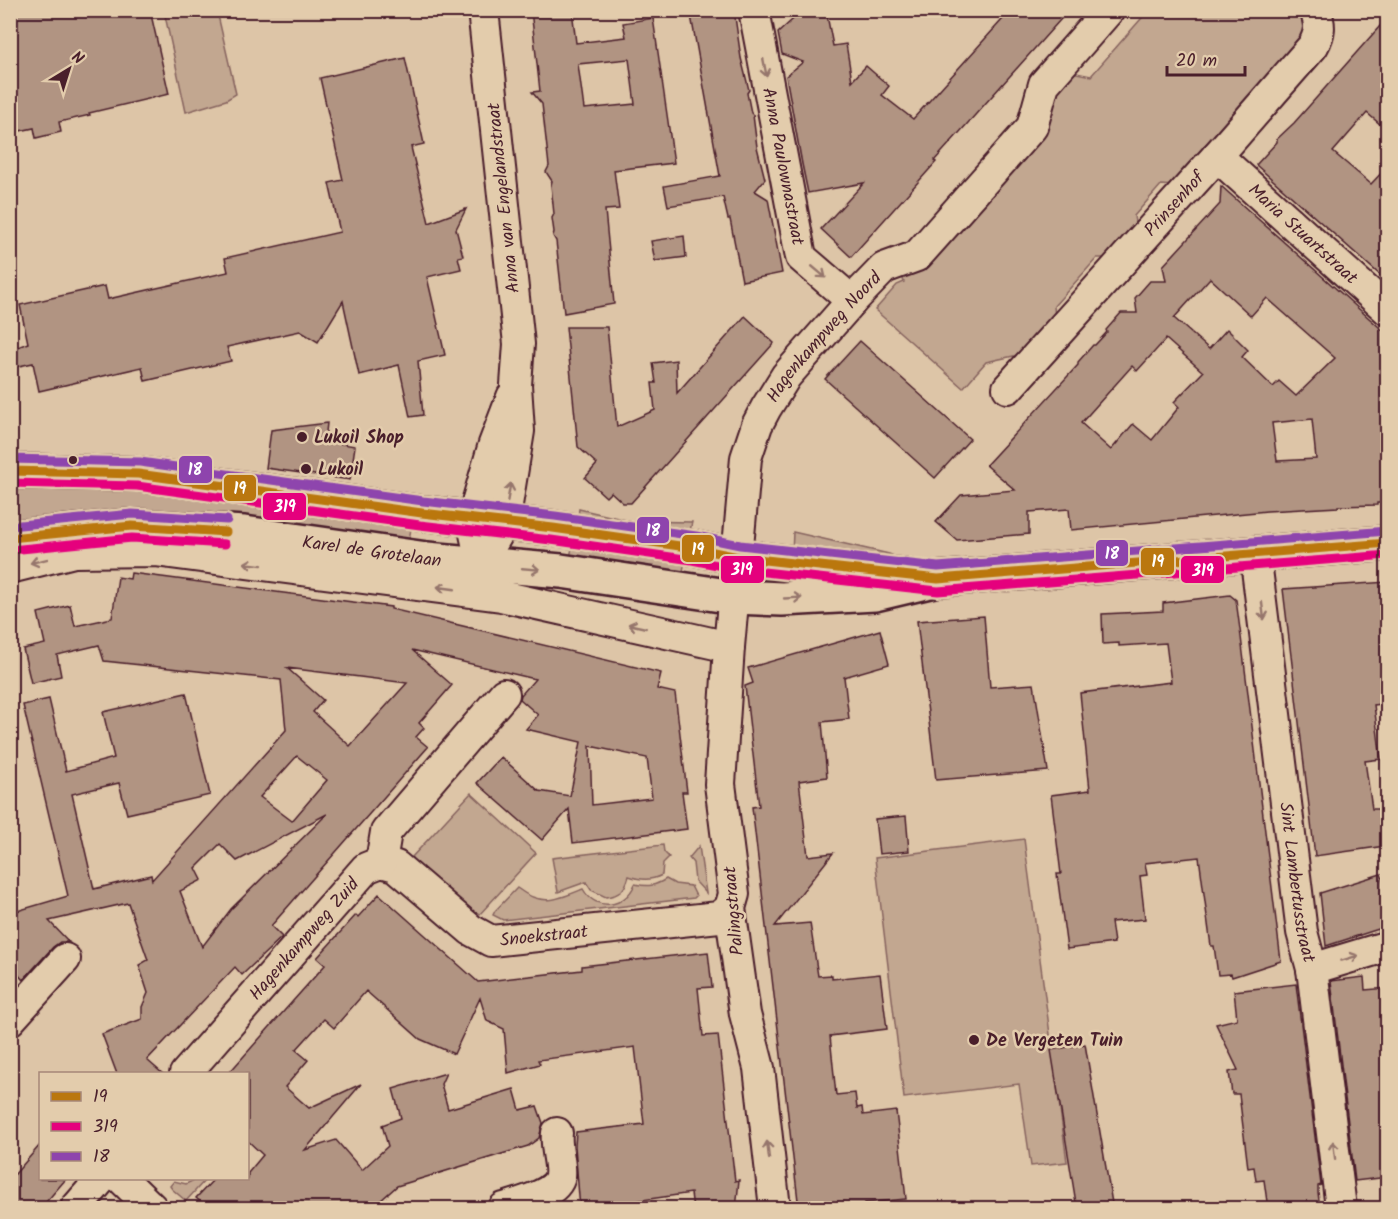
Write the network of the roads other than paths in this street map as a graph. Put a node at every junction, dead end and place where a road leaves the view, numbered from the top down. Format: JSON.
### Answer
{"nodes":[{"id":1,"x":483,"y":10,"type":"edge"},
{"id":2,"x":754,"y":10,"type":"edge"},
{"id":3,"x":1109,"y":10,"type":"edge"},
{"id":4,"x":1315,"y":10,"type":"edge"},
{"id":5,"x":1217,"y":156,"type":"junction"},
{"id":6,"x":852,"y":301,"type":"junction"},
{"id":7,"x":1388,"y":310,"type":"edge"},
{"id":8,"x":1008,"y":388,"type":"dead end"},
{"id":9,"x":10,"y":471,"type":"edge"},
{"id":10,"x":488,"y":521,"type":"junction"},
{"id":11,"x":10,"y":538,"type":"edge"},
{"id":12,"x":1388,"y":543,"type":"edge"},
{"id":13,"x":1255,"y":553,"type":"junction"},
{"id":14,"x":738,"y":557,"type":"junction"},
{"id":15,"x":480,"y":564,"type":"junction"},
{"id":16,"x":10,"y":568,"type":"edge"},
{"id":17,"x":938,"y":579,"type":"junction"},
{"id":18,"x":734,"y":597,"type":"junction"},
{"id":19,"x":729,"y":647,"type":"junction"},
{"id":20,"x":504,"y":694,"type":"dead end"},
{"id":21,"x":381,"y":862,"type":"junction"},
{"id":22,"x":730,"y":908,"type":"junction"},
{"id":23,"x":1388,"y":946,"type":"edge"},
{"id":24,"x":65,"y":959,"type":"dead end"},
{"id":25,"x":1312,"y":969,"type":"junction"},
{"id":26,"x":10,"y":1020,"type":"edge"},
{"id":27,"x":187,"y":1072,"type":"edge"},
{"id":28,"x":557,"y":1133,"type":"dead end"},
{"id":29,"x":101,"y":1180,"type":"edge"},
{"id":30,"x":122,"y":1180,"type":"edge"},
{"id":31,"x":544,"y":1202,"type":"edge"},
{"id":32,"x":76,"y":1209,"type":"edge"},
{"id":33,"x":152,"y":1209,"type":"edge"},
{"id":34,"x":504,"y":1209,"type":"edge"},
{"id":35,"x":775,"y":1209,"type":"edge"},
{"id":36,"x":1341,"y":1209,"type":"edge"}],
"edges":[{"from":1,"to":10,"type":"street","name":"Anna van Engelandstraat"},
{"from":2,"to":6,"type":"street","name":"Anna Paulownastraat","one_way":true},
{"from":3,"to":6,"type":"street","name":"Hagenkampweg Noord"},
{"from":4,"to":5,"type":"street","name":"Prinsenhof"},
{"from":5,"to":7,"type":"street","name":"Maria Stuartstraat"},
{"from":5,"to":8,"type":"street","name":"Prinsenhof"},
{"from":6,"to":14,"type":"street","name":"Hagenkampweg Noord"},
{"from":9,"to":10,"type":"main road"},
{"from":10,"to":14,"type":"main road"},
{"from":10,"to":15,"type":"street","name":"Anna van Engelandstraat"},
{"from":11,"to":15,"type":"main road","name":"Karel de Grotelaan"},
{"from":12,"to":13,"type":"main road"},
{"from":13,"to":17,"type":"main road"},
{"from":13,"to":25,"type":"street","name":"Sint Lambertusstraat","one_way":true},
{"from":14,"to":17,"type":"main road"},
{"from":14,"to":18,"type":"street","name":"Hagenkampweg Noord"},
{"from":15,"to":18,"type":"main road","name":"Karel de Grotelaan","one_way":true},
{"from":19,"to":16,"type":"street","name":"Karel de Grotelaan","one_way":true},
{"from":18,"to":17,"type":"main road","name":"Karel de Grotelaan","one_way":true},
{"from":18,"to":19,"type":"street","name":"Hagenkampweg Noord"},
{"from":19,"to":22,"type":"street","name":"Palingstraat"},
{"from":20,"to":21,"type":"street"},
{"from":21,"to":22,"type":"street","name":"Snoekstraat"},
{"from":21,"to":27,"type":"street","name":"Hagenkampweg Zuid"},
{"from":35,"to":22,"type":"street","name":"Palingstraat","one_way":true},
{"from":25,"to":23,"type":"street","one_way":true},
{"from":24,"to":26,"type":"street"},
{"from":36,"to":25,"type":"street","name":"Sint Lambertusstraat","one_way":true},
{"from":28,"to":31,"type":"street"},
{"from":29,"to":32,"type":"street"},
{"from":30,"to":33,"type":"street"},
{"from":31,"to":34,"type":"street"}]}
